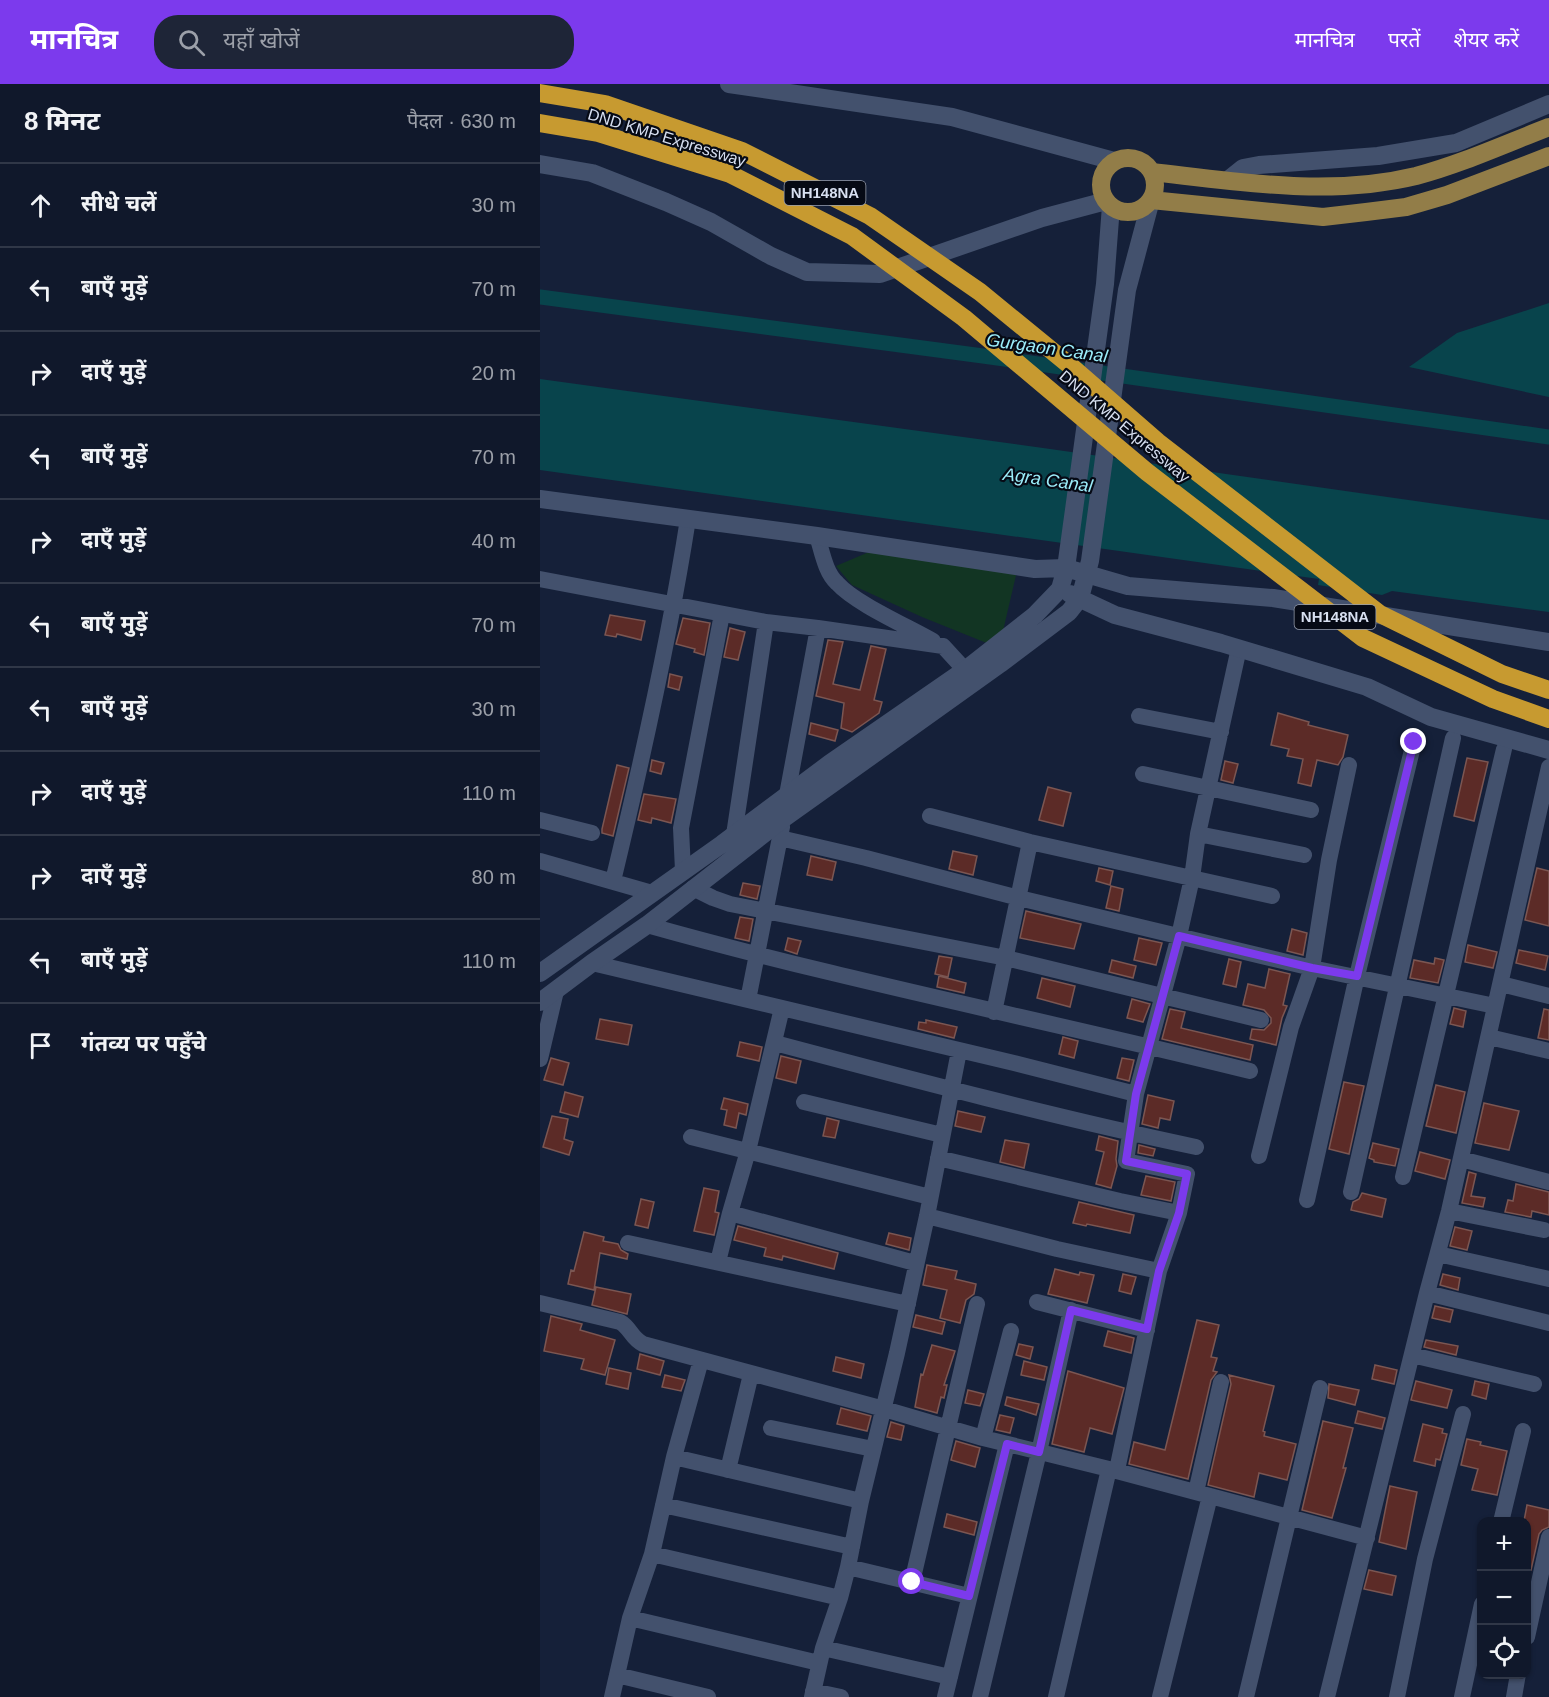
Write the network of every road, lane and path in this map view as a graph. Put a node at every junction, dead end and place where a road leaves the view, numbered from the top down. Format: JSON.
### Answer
{"nodes":[{"id":1,"x":729,"y":84,"type":"edge"},
{"id":2,"x":540,"y":93,"type":"edge"},
{"id":3,"x":1549,"y":104,"type":"edge"},
{"id":4,"x":540,"y":123,"type":"edge"},
{"id":5,"x":1549,"y":127,"type":"edge"},
{"id":6,"x":1549,"y":156,"type":"edge"},
{"id":7,"x":1114,"y":161,"type":"junction"},
{"id":8,"x":540,"y":164,"type":"edge"},
{"id":9,"x":1152,"y":172,"type":"junction"},
{"id":10,"x":1228,"y":180,"type":"junction"},
{"id":11,"x":1151,"y":200,"type":"junction"},
{"id":12,"x":1108,"y":204,"type":"junction"},
{"id":13,"x":540,"y":499,"type":"edge"},
{"id":14,"x":688,"y":519,"type":"junction"},
{"id":15,"x":817,"y":536,"type":"junction"},
{"id":16,"x":1067,"y":562,"type":"junction"},
{"id":17,"x":1089,"y":568,"type":"junction"},
{"id":18,"x":1035,"y":569,"type":"junction"},
{"id":19,"x":540,"y":579,"type":"edge"},
{"id":20,"x":1060,"y":589,"type":"junction"},
{"id":21,"x":1080,"y":598,"type":"junction"},
{"id":22,"x":674,"y":606,"type":"junction"},
{"id":23,"x":723,"y":614,"type":"junction"},
{"id":24,"x":766,"y":622,"type":"junction"},
{"id":25,"x":818,"y":628,"type":"junction"},
{"id":26,"x":1549,"y":642,"type":"edge"},
{"id":27,"x":943,"y":646,"type":"junction"},
{"id":28,"x":1239,"y":648,"type":"junction"},
{"id":29,"x":965,"y":670,"type":"junction"},
{"id":30,"x":1549,"y":690,"type":"edge"},
{"id":31,"x":1139,"y":716,"type":"dead end"},
{"id":32,"x":1549,"y":719,"type":"edge"},
{"id":33,"x":1221,"y":732,"type":"junction"},
{"id":34,"x":1453,"y":738,"type":"dead end"},
{"id":35,"x":1414,"y":742,"type":"dead end"},
{"id":36,"x":1504,"y":749,"type":"dead end"},
{"id":37,"x":1549,"y":750,"type":"edge"},
{"id":38,"x":1349,"y":765,"type":"dead end"},
{"id":39,"x":1549,"y":767,"type":"edge"},
{"id":40,"x":1143,"y":774,"type":"dead end"},
{"id":41,"x":1209,"y":789,"type":"junction"},
{"id":42,"x":787,"y":795,"type":"junction"},
{"id":43,"x":1311,"y":810,"type":"dead end"},
{"id":44,"x":930,"y":816,"type":"dead end"},
{"id":45,"x":783,"y":819,"type":"junction"},
{"id":46,"x":540,"y":820,"type":"edge"},
{"id":47,"x":592,"y":833,"type":"dead end"},
{"id":48,"x":1198,"y":834,"type":"junction"},
{"id":49,"x":734,"y":835,"type":"junction"},
{"id":50,"x":780,"y":838,"type":"junction"},
{"id":51,"x":1030,"y":842,"type":"junction"},
{"id":52,"x":1304,"y":855,"type":"dead end"},
{"id":53,"x":540,"y":861,"type":"edge"},
{"id":54,"x":683,"y":871,"type":"junction"},
{"id":55,"x":1192,"y":878,"type":"junction"},
{"id":56,"x":613,"y":881,"type":"junction"},
{"id":57,"x":693,"y":888,"type":"junction"},
{"id":58,"x":652,"y":893,"type":"junction"},
{"id":59,"x":1272,"y":896,"type":"dead end"},
{"id":60,"x":1019,"y":898,"type":"junction"},
{"id":61,"x":766,"y":911,"type":"junction"},
{"id":62,"x":647,"y":925,"type":"junction"},
{"id":63,"x":1179,"y":936,"type":"junction"},
{"id":64,"x":756,"y":955,"type":"junction"},
{"id":65,"x":1006,"y":958,"type":"junction"},
{"id":66,"x":592,"y":963,"type":"junction"},
{"id":67,"x":1312,"y":968,"type":"junction"},
{"id":68,"x":540,"y":973,"type":"edge"},
{"id":69,"x":1357,"y":976,"type":"junction"},
{"id":70,"x":1501,"y":984,"type":"junction"},
{"id":71,"x":1398,"y":986,"type":"junction"},
{"id":72,"x":556,"y":991,"type":"junction"},
{"id":73,"x":1163,"y":995,"type":"junction"},
{"id":74,"x":1446,"y":996,"type":"junction"},
{"id":75,"x":1549,"y":996,"type":"edge"},
{"id":76,"x":748,"y":1000,"type":"junction"},
{"id":77,"x":540,"y":1002,"type":"edge"},
{"id":78,"x":1495,"y":1006,"type":"junction"},
{"id":79,"x":782,"y":1008,"type":"junction"},
{"id":80,"x":994,"y":1012,"type":"junction"},
{"id":81,"x":1261,"y":1020,"type":"dead end"},
{"id":82,"x":1489,"y":1037,"type":"junction"},
{"id":83,"x":774,"y":1043,"type":"junction"},
{"id":84,"x":1148,"y":1046,"type":"junction"},
{"id":85,"x":959,"y":1051,"type":"junction"},
{"id":86,"x":1549,"y":1051,"type":"edge"},
{"id":87,"x":540,"y":1059,"type":"edge"},
{"id":88,"x":1250,"y":1071,"type":"dead end"},
{"id":89,"x":951,"y":1090,"type":"junction"},
{"id":90,"x":1136,"y":1094,"type":"junction"},
{"id":91,"x":804,"y":1102,"type":"dead end"},
{"id":92,"x":1130,"y":1134,"type":"junction"},
{"id":93,"x":942,"y":1136,"type":"junction"},
{"id":94,"x":691,"y":1137,"type":"dead end"},
{"id":95,"x":1196,"y":1147,"type":"dead end"},
{"id":96,"x":747,"y":1151,"type":"junction"},
{"id":97,"x":1259,"y":1156,"type":"dead end"},
{"id":98,"x":938,"y":1158,"type":"junction"},
{"id":99,"x":1461,"y":1159,"type":"junction"},
{"id":100,"x":1403,"y":1177,"type":"dead end"},
{"id":101,"x":1549,"y":1182,"type":"edge"},
{"id":102,"x":1351,"y":1192,"type":"dead end"},
{"id":103,"x":930,"y":1197,"type":"junction"},
{"id":104,"x":1307,"y":1200,"type":"dead end"},
{"id":105,"x":1449,"y":1211,"type":"junction"},
{"id":106,"x":730,"y":1213,"type":"junction"},
{"id":107,"x":1179,"y":1213,"type":"junction"},
{"id":108,"x":927,"y":1216,"type":"junction"},
{"id":109,"x":1544,"y":1230,"type":"dead end"},
{"id":110,"x":628,"y":1243,"type":"dead end"},
{"id":111,"x":1437,"y":1254,"type":"junction"},
{"id":112,"x":718,"y":1262,"type":"junction"},
{"id":113,"x":915,"y":1263,"type":"junction"},
{"id":114,"x":1159,"y":1271,"type":"junction"},
{"id":115,"x":1549,"y":1279,"type":"edge"},
{"id":116,"x":1427,"y":1293,"type":"junction"},
{"id":117,"x":1037,"y":1302,"type":"dead end"},
{"id":118,"x":540,"y":1303,"type":"edge"},
{"id":119,"x":977,"y":1304,"type":"dead end"},
{"id":120,"x":908,"y":1305,"type":"junction"},
{"id":121,"x":1071,"y":1310,"type":"junction"},
{"id":122,"x":1549,"y":1323,"type":"edge"},
{"id":123,"x":1147,"y":1329,"type":"junction"},
{"id":124,"x":1011,"y":1331,"type":"dead end"},
{"id":125,"x":1412,"y":1355,"type":"junction"},
{"id":126,"x":700,"y":1360,"type":"junction"},
{"id":127,"x":751,"y":1374,"type":"junction"},
{"id":128,"x":1221,"y":1382,"type":"dead end"},
{"id":129,"x":1534,"y":1384,"type":"dead end"},
{"id":130,"x":1320,"y":1388,"type":"dead end"},
{"id":131,"x":884,"y":1409,"type":"junction"},
{"id":132,"x":1463,"y":1414,"type":"dead end"},
{"id":133,"x":771,"y":1428,"type":"dead end"},
{"id":134,"x":947,"y":1428,"type":"junction"},
{"id":135,"x":1523,"y":1431,"type":"dead end"},
{"id":136,"x":983,"y":1438,"type":"junction"},
{"id":137,"x":1007,"y":1444,"type":"junction"},
{"id":138,"x":873,"y":1449,"type":"junction"},
{"id":139,"x":1039,"y":1452,"type":"junction"},
{"id":140,"x":674,"y":1457,"type":"junction"},
{"id":141,"x":1113,"y":1469,"type":"junction"},
{"id":142,"x":728,"y":1470,"type":"junction"},
{"id":143,"x":1203,"y":1494,"type":"junction"},
{"id":144,"x":861,"y":1501,"type":"junction"},
{"id":145,"x":663,"y":1505,"type":"junction"},
{"id":146,"x":1289,"y":1517,"type":"junction"},
{"id":147,"x":1502,"y":1517,"type":"edge"},
{"id":148,"x":1549,"y":1537,"type":"edge"},
{"id":149,"x":1367,"y":1538,"type":"junction"},
{"id":150,"x":852,"y":1547,"type":"junction"},
{"id":151,"x":652,"y":1554,"type":"junction"},
{"id":152,"x":848,"y":1567,"type":"junction"},
{"id":153,"x":912,"y":1582,"type":"junction"},
{"id":154,"x":969,"y":1596,"type":"junction"},
{"id":155,"x":840,"y":1598,"type":"junction"},
{"id":156,"x":630,"y":1618,"type":"junction"},
{"id":157,"x":1477,"y":1625,"type":"edge"},
{"id":158,"x":1530,"y":1625,"type":"edge"},
{"id":159,"x":821,"y":1655,"type":"junction"},
{"id":160,"x":617,"y":1675,"type":"junction"},
{"id":161,"x":950,"y":1677,"type":"junction"},
{"id":162,"x":1517,"y":1679,"type":"edge"},
{"id":163,"x":674,"y":1693,"type":"edge"},
{"id":164,"x":812,"y":1694,"type":"edge"},
{"id":165,"x":612,"y":1697,"type":"edge"},
{"id":166,"x":708,"y":1697,"type":"edge"},
{"id":167,"x":841,"y":1697,"type":"edge"},
{"id":168,"x":945,"y":1697,"type":"edge"},
{"id":169,"x":980,"y":1697,"type":"edge"},
{"id":170,"x":1056,"y":1697,"type":"edge"},
{"id":171,"x":1160,"y":1697,"type":"edge"},
{"id":172,"x":1246,"y":1697,"type":"edge"},
{"id":173,"x":1327,"y":1697,"type":"edge"},
{"id":174,"x":1397,"y":1697,"type":"edge"},
{"id":175,"x":1462,"y":1697,"type":"edge"},
{"id":176,"x":1514,"y":1697,"type":"edge"}],
"edges":[{"from":1,"to":7,"type":"street"},
{"from":2,"to":30,"type":"highway","name":"DND KMP Expressway","number":"NH148NA"},
{"from":3,"to":10,"type":"street"},
{"from":4,"to":32,"type":"highway","name":"DND KMP Expressway","number":"NH148NA"},
{"from":5,"to":10,"type":"main road"},
{"from":6,"to":11,"type":"main road"},
{"from":7,"to":9,"type":"main road"},
{"from":7,"to":12,"type":"main road"},
{"from":8,"to":12,"type":"street"},
{"from":9,"to":10,"type":"main road"},
{"from":9,"to":11,"type":"main road"},
{"from":11,"to":12,"type":"main road"},
{"from":11,"to":17,"type":"street"},
{"from":12,"to":16,"type":"street"},
{"from":13,"to":14,"type":"street"},
{"from":14,"to":15,"type":"street"},
{"from":14,"to":22,"type":"street"},
{"from":15,"to":18,"type":"street"},
{"from":15,"to":27,"type":"street"},
{"from":16,"to":17,"type":"street"},
{"from":16,"to":18,"type":"street"},
{"from":16,"to":20,"type":"street"},
{"from":17,"to":21,"type":"street"},
{"from":17,"to":26,"type":"street"},
{"from":18,"to":20,"type":"street"},
{"from":19,"to":22,"type":"street"},
{"from":20,"to":21,"type":"street"},
{"from":20,"to":29,"type":"street"},
{"from":21,"to":28,"type":"street"},
{"from":21,"to":45,"type":"street"},
{"from":22,"to":23,"type":"street"},
{"from":22,"to":56,"type":"street"},
{"from":23,"to":24,"type":"street"},
{"from":23,"to":54,"type":"street"},
{"from":24,"to":25,"type":"street"},
{"from":24,"to":49,"type":"street"},
{"from":25,"to":27,"type":"street"},
{"from":25,"to":42,"type":"street"},
{"from":27,"to":29,"type":"street"},
{"from":28,"to":33,"type":"street"},
{"from":28,"to":37,"type":"street"},
{"from":29,"to":42,"type":"street"},
{"from":31,"to":33,"type":"street"},
{"from":33,"to":41,"type":"street"},
{"from":34,"to":71,"type":"street"},
{"from":35,"to":69,"type":"street"},
{"from":36,"to":74,"type":"street"},
{"from":38,"to":67,"type":"street"},
{"from":39,"to":70,"type":"street"},
{"from":40,"to":41,"type":"street"},
{"from":41,"to":43,"type":"street"},
{"from":41,"to":48,"type":"street"},
{"from":42,"to":49,"type":"street"},
{"from":44,"to":51,"type":"street"},
{"from":45,"to":50,"type":"street"},
{"from":45,"to":57,"type":"street"},
{"from":46,"to":47,"type":"street"},
{"from":48,"to":52,"type":"street"},
{"from":48,"to":55,"type":"street"},
{"from":49,"to":54,"type":"street"},
{"from":50,"to":60,"type":"street"},
{"from":50,"to":61,"type":"street"},
{"from":51,"to":55,"type":"street"},
{"from":51,"to":60,"type":"street"},
{"from":53,"to":56,"type":"street"},
{"from":54,"to":58,"type":"street"},
{"from":55,"to":59,"type":"street"},
{"from":55,"to":63,"type":"street"},
{"from":56,"to":58,"type":"street"},
{"from":57,"to":61,"type":"street"},
{"from":57,"to":62,"type":"street"},
{"from":58,"to":68,"type":"street"},
{"from":60,"to":63,"type":"street"},
{"from":60,"to":65,"type":"street"},
{"from":61,"to":64,"type":"street"},
{"from":61,"to":65,"type":"street"},
{"from":62,"to":64,"type":"street"},
{"from":62,"to":66,"type":"street"},
{"from":63,"to":67,"type":"street"},
{"from":63,"to":73,"type":"street"},
{"from":64,"to":76,"type":"street"},
{"from":64,"to":80,"type":"street"},
{"from":65,"to":73,"type":"street"},
{"from":65,"to":80,"type":"street"},
{"from":66,"to":72,"type":"street"},
{"from":66,"to":76,"type":"street"},
{"from":67,"to":69,"type":"street"},
{"from":67,"to":97,"type":"street"},
{"from":69,"to":71,"type":"street"},
{"from":69,"to":104,"type":"street"},
{"from":70,"to":75,"type":"street"},
{"from":70,"to":78,"type":"street"},
{"from":71,"to":74,"type":"street"},
{"from":71,"to":102,"type":"street"},
{"from":72,"to":77,"type":"street"},
{"from":72,"to":87,"type":"street"},
{"from":73,"to":81,"type":"street"},
{"from":73,"to":84,"type":"street"},
{"from":74,"to":78,"type":"street"},
{"from":74,"to":100,"type":"street"},
{"from":76,"to":79,"type":"street"},
{"from":78,"to":82,"type":"street"},
{"from":79,"to":83,"type":"street"},
{"from":79,"to":85,"type":"street"},
{"from":80,"to":84,"type":"street"},
{"from":82,"to":86,"type":"street"},
{"from":82,"to":99,"type":"street"},
{"from":83,"to":89,"type":"street"},
{"from":83,"to":96,"type":"street"},
{"from":84,"to":88,"type":"street"},
{"from":84,"to":90,"type":"street"},
{"from":85,"to":89,"type":"street"},
{"from":85,"to":90,"type":"street"},
{"from":89,"to":92,"type":"street"},
{"from":89,"to":93,"type":"street"},
{"from":90,"to":92,"type":"street"},
{"from":91,"to":93,"type":"street"},
{"from":92,"to":95,"type":"street"},
{"from":92,"to":107,"type":"street"},
{"from":93,"to":98,"type":"street"},
{"from":94,"to":96,"type":"street"},
{"from":96,"to":103,"type":"street"},
{"from":96,"to":106,"type":"street"},
{"from":98,"to":103,"type":"street"},
{"from":98,"to":107,"type":"street"},
{"from":99,"to":101,"type":"street"},
{"from":99,"to":105,"type":"street"},
{"from":103,"to":108,"type":"street"},
{"from":105,"to":109,"type":"street"},
{"from":105,"to":111,"type":"street"},
{"from":106,"to":112,"type":"street"},
{"from":106,"to":113,"type":"street"},
{"from":107,"to":114,"type":"street"},
{"from":108,"to":113,"type":"street"},
{"from":108,"to":114,"type":"street"},
{"from":110,"to":112,"type":"street"},
{"from":111,"to":115,"type":"street"},
{"from":111,"to":116,"type":"street"},
{"from":112,"to":120,"type":"street"},
{"from":113,"to":120,"type":"street"},
{"from":114,"to":123,"type":"street"},
{"from":116,"to":122,"type":"street"},
{"from":116,"to":125,"type":"street"},
{"from":117,"to":121,"type":"street"},
{"from":118,"to":126,"type":"street"},
{"from":119,"to":134,"type":"street"},
{"from":120,"to":131,"type":"street"},
{"from":121,"to":123,"type":"street"},
{"from":121,"to":139,"type":"street"},
{"from":123,"to":141,"type":"street"},
{"from":124,"to":136,"type":"street"},
{"from":125,"to":129,"type":"street"},
{"from":125,"to":149,"type":"street"},
{"from":126,"to":127,"type":"street"},
{"from":126,"to":140,"type":"street"},
{"from":127,"to":131,"type":"street"},
{"from":127,"to":142,"type":"street"},
{"from":128,"to":143,"type":"street"},
{"from":130,"to":146,"type":"street"},
{"from":131,"to":134,"type":"street"},
{"from":131,"to":138,"type":"street"},
{"from":132,"to":174,"type":"street"},
{"from":133,"to":138,"type":"street"},
{"from":134,"to":136,"type":"street"},
{"from":134,"to":153,"type":"street"},
{"from":135,"to":147,"type":"street"},
{"from":136,"to":137,"type":"street"},
{"from":137,"to":139,"type":"street"},
{"from":137,"to":154,"type":"street"},
{"from":138,"to":144,"type":"street"},
{"from":139,"to":141,"type":"street"},
{"from":139,"to":169,"type":"street"},
{"from":140,"to":142,"type":"street"},
{"from":140,"to":145,"type":"street"},
{"from":141,"to":143,"type":"street"},
{"from":141,"to":170,"type":"street"},
{"from":142,"to":144,"type":"street"},
{"from":143,"to":146,"type":"street"},
{"from":143,"to":171,"type":"street"},
{"from":144,"to":150,"type":"street"},
{"from":145,"to":150,"type":"street"},
{"from":145,"to":151,"type":"street"},
{"from":146,"to":149,"type":"street"},
{"from":146,"to":172,"type":"street"},
{"from":148,"to":158,"type":"street"},
{"from":149,"to":173,"type":"street"},
{"from":150,"to":152,"type":"street"},
{"from":151,"to":155,"type":"street"},
{"from":151,"to":156,"type":"street"},
{"from":152,"to":153,"type":"street"},
{"from":152,"to":155,"type":"street"},
{"from":153,"to":154,"type":"street"},
{"from":154,"to":161,"type":"street"},
{"from":155,"to":159,"type":"street"},
{"from":156,"to":159,"type":"street"},
{"from":156,"to":160,"type":"street"},
{"from":157,"to":175,"type":"street"},
{"from":159,"to":161,"type":"street"},
{"from":159,"to":164,"type":"street"},
{"from":160,"to":163,"type":"street"},
{"from":160,"to":165,"type":"street"},
{"from":161,"to":168,"type":"street"},
{"from":162,"to":176,"type":"street"},
{"from":163,"to":166,"type":"street"},
{"from":164,"to":167,"type":"street"}]}
